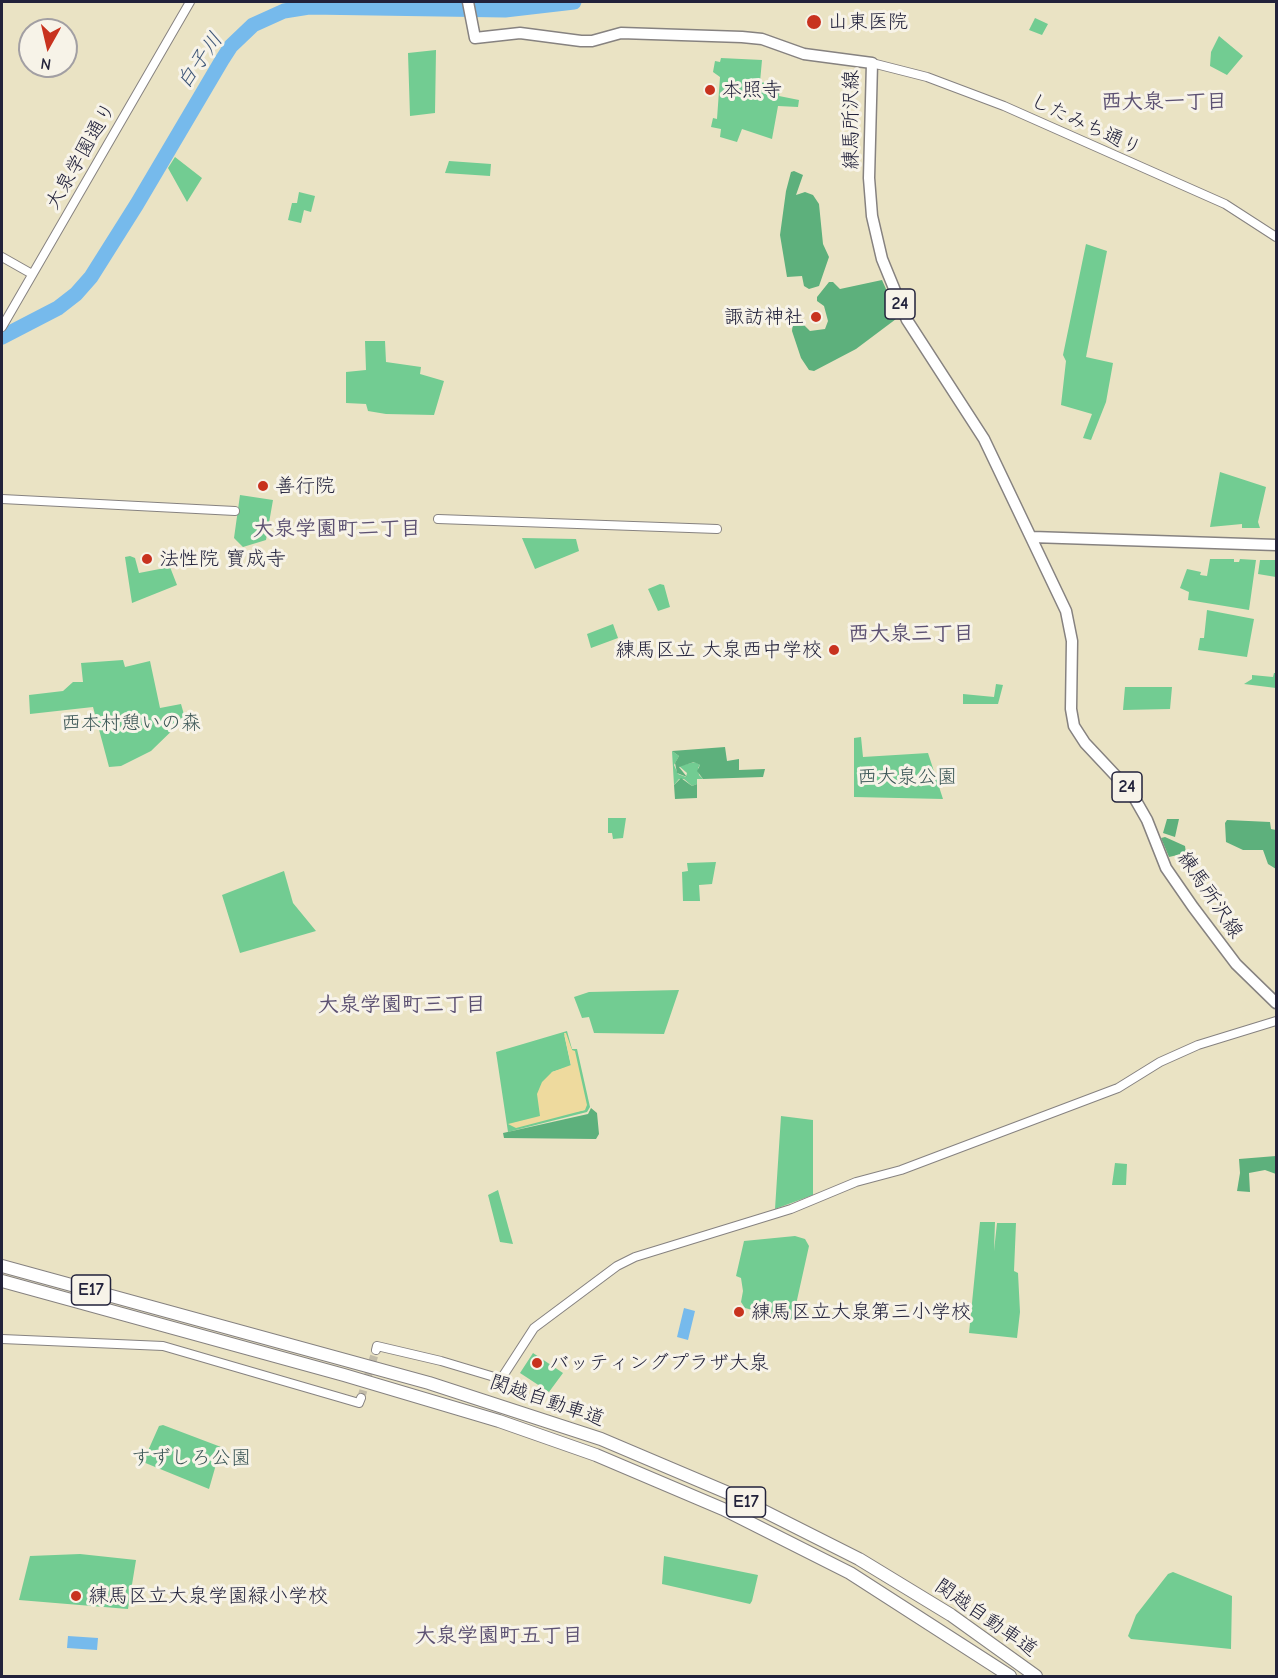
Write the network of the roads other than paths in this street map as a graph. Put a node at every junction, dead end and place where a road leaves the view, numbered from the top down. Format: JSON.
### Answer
{"nodes":[{"id":1,"x":190,"y":2,"type":"edge"},
{"id":2,"x":469,"y":7,"type":"edge"},
{"id":3,"x":872,"y":63,"type":"junction"},
{"id":4,"x":1276,"y":237,"type":"edge"},
{"id":5,"x":2,"y":257,"type":"edge"},
{"id":6,"x":32,"y":274,"type":"junction"},
{"id":7,"x":2,"y":327,"type":"edge"},
{"id":8,"x":2,"y":499,"type":"edge"},
{"id":9,"x":235,"y":512,"type":"dead end"},
{"id":10,"x":438,"y":519,"type":"dead end"},
{"id":11,"x":717,"y":529,"type":"dead end"},
{"id":12,"x":1032,"y":537,"type":"junction"},
{"id":13,"x":1276,"y":545,"type":"edge"},
{"id":14,"x":1276,"y":1004,"type":"edge"},
{"id":15,"x":1276,"y":1021,"type":"edge"},
{"id":16,"x":2,"y":1266,"type":"edge"},
{"id":17,"x":2,"y":1281,"type":"edge"},
{"id":18,"x":2,"y":1339,"type":"edge"},
{"id":19,"x":376,"y":1348,"type":"dead end"},
{"id":20,"x":361,"y":1398,"type":"dead end"},
{"id":21,"x":1010,"y":1677,"type":"edge"},
{"id":22,"x":1036,"y":1677,"type":"edge"}],
"edges":[{"from":1,"to":6,"type":"street","name":"大泉学園通り"},
{"from":2,"to":3,"type":"main road","name":"練馬所沢線"},
{"from":3,"to":4,"type":"street","name":"したみち通り"},
{"from":3,"to":12,"type":"main road","name":"練馬所沢線","number":"24"},
{"from":5,"to":6,"type":"street"},
{"from":6,"to":7,"type":"street","name":"大泉学園通り"},
{"from":8,"to":9,"type":"street"},
{"from":10,"to":11,"type":"street"},
{"from":12,"to":13,"type":"main road"},
{"from":12,"to":14,"type":"main road","name":"練馬所沢線","number":"24"},
{"from":15,"to":19,"type":"street"},
{"from":16,"to":22,"type":"highway","name":"関越自動車道","number":"E17"},
{"from":17,"to":21,"type":"highway","name":"関越自動車道","number":"E17"},
{"from":18,"to":20,"type":"street"}]}
